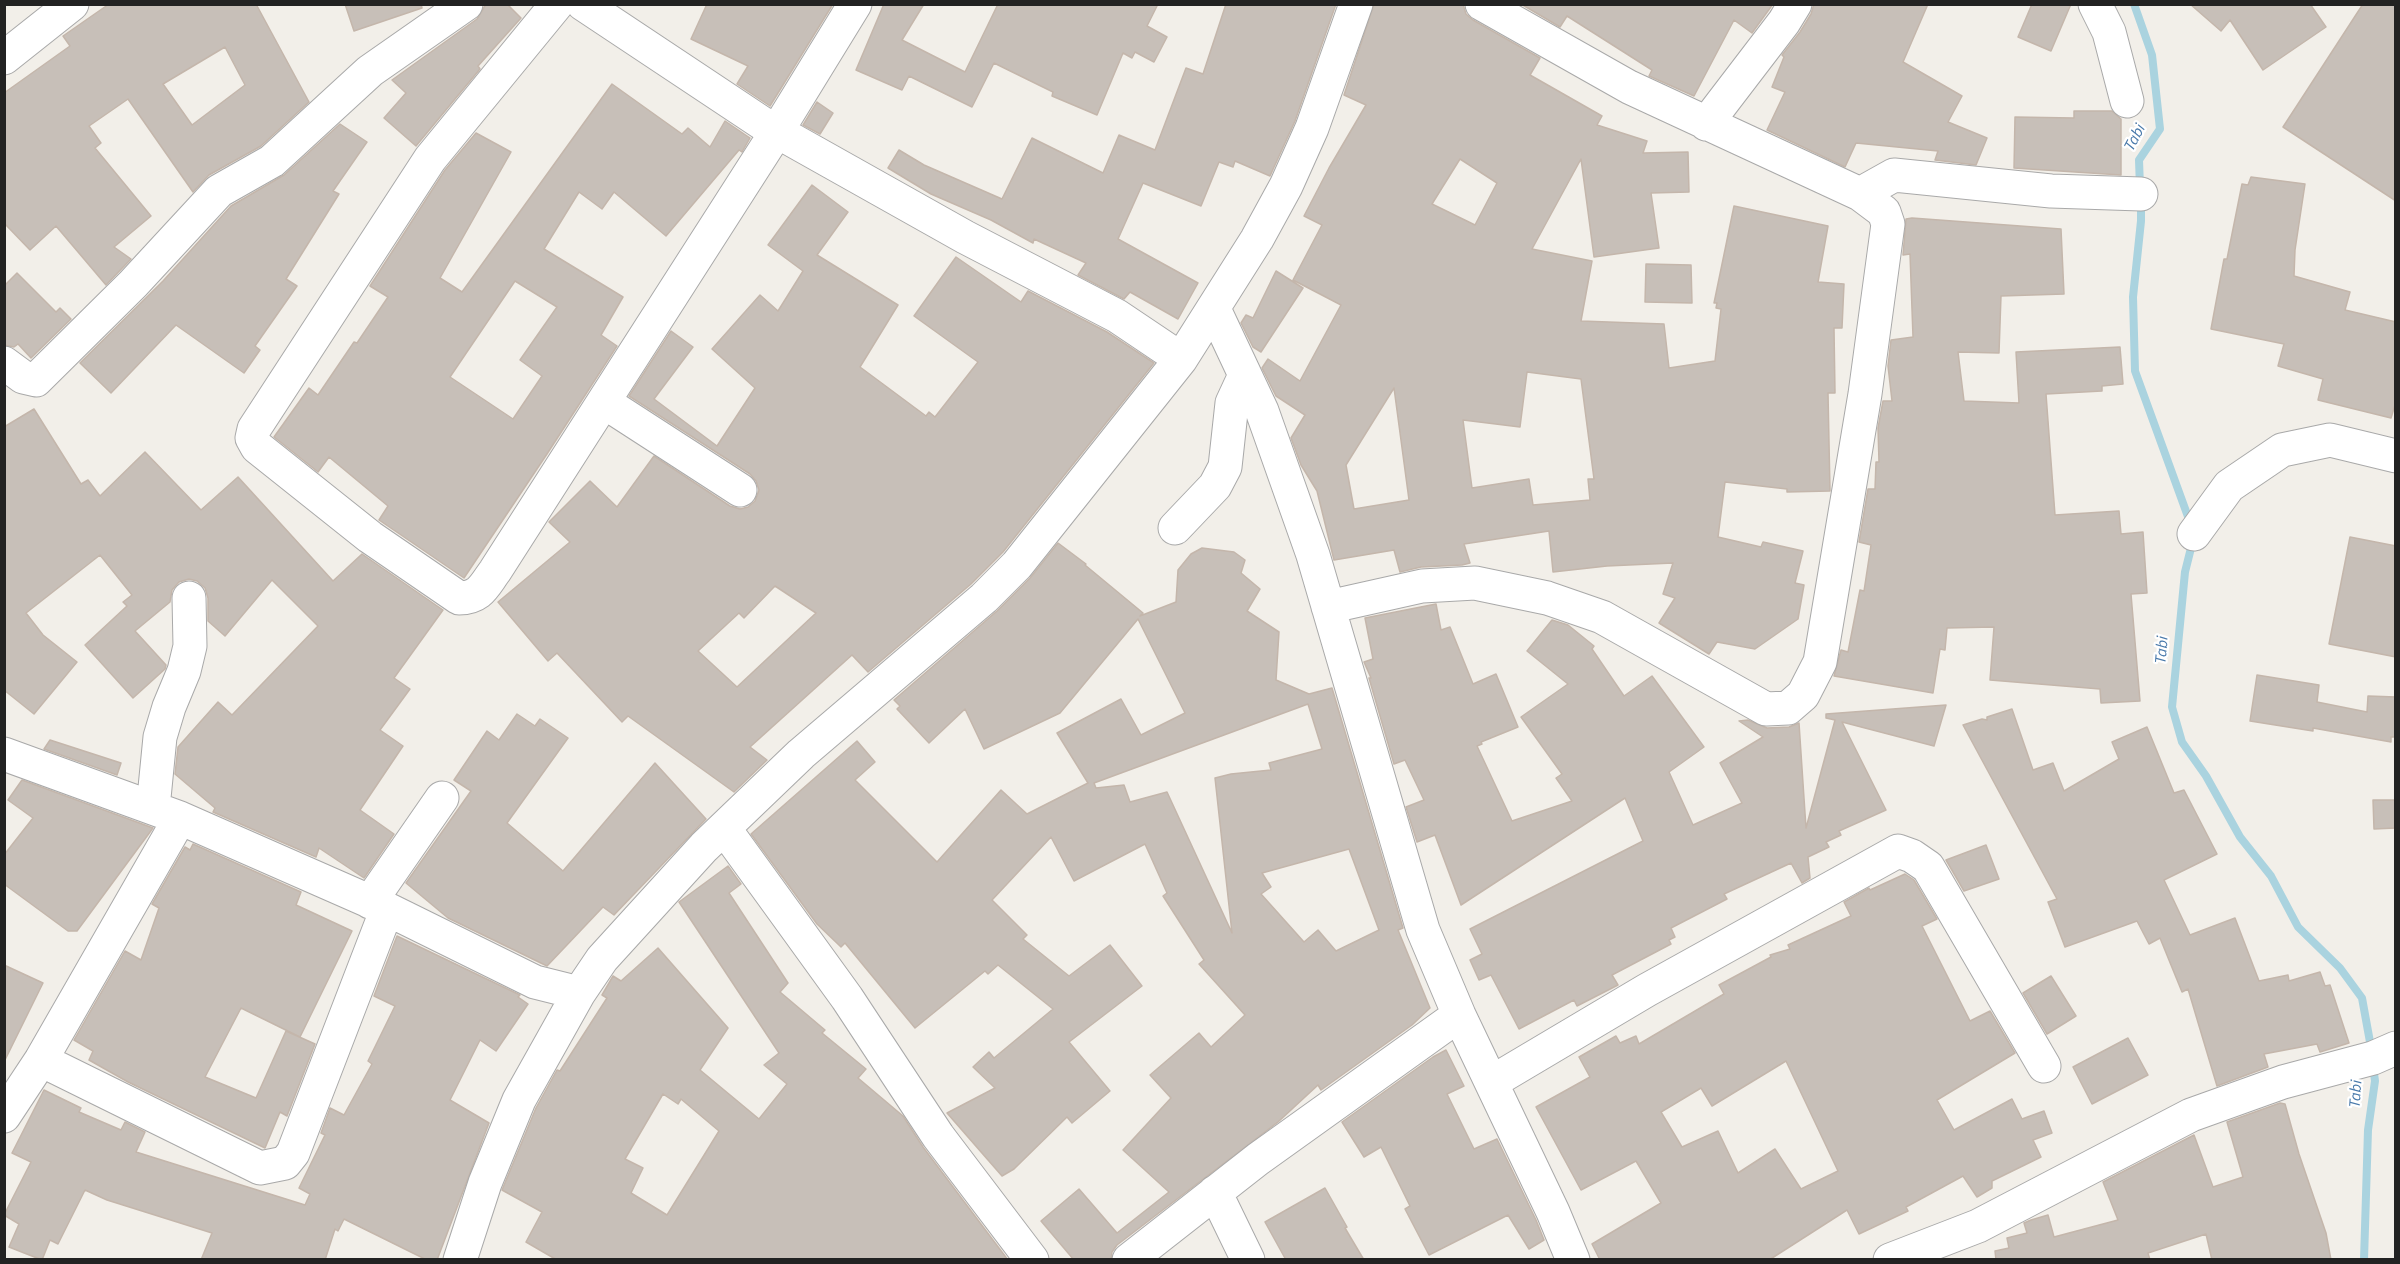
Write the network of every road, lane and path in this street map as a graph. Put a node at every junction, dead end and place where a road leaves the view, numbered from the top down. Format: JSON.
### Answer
{"nodes":[{"id":1,"x":72,"y":4,"type":"edge"},
{"id":2,"x":466,"y":4,"type":"edge"},
{"id":3,"x":557,"y":4,"type":"edge"},
{"id":4,"x":582,"y":4,"type":"edge"},
{"id":5,"x":855,"y":4,"type":"edge"},
{"id":6,"x":1356,"y":4,"type":"edge"},
{"id":7,"x":1482,"y":4,"type":"edge"},
{"id":8,"x":1795,"y":4,"type":"edge"},
{"id":9,"x":2095,"y":4,"type":"edge"},
{"id":10,"x":4,"y":58,"type":"edge"},
{"id":11,"x":2127,"y":101,"type":"dead end"},
{"id":12,"x":1706,"y":124,"type":"junction"},
{"id":13,"x":777,"y":131,"type":"junction"},
{"id":14,"x":1860,"y":194,"type":"junction"},
{"id":15,"x":2140,"y":194,"type":"dead end"},
{"id":16,"x":1214,"y":309,"type":"junction"},
{"id":17,"x":1182,"y":358,"type":"junction"},
{"id":18,"x":4,"y":363,"type":"edge"},
{"id":19,"x":1245,"y":375,"type":"junction"},
{"id":20,"x":604,"y":402,"type":"junction"},
{"id":21,"x":2396,"y":456,"type":"edge"},
{"id":22,"x":740,"y":490,"type":"dead end"},
{"id":23,"x":1175,"y":528,"type":"dead end"},
{"id":24,"x":2194,"y":534,"type":"dead end"},
{"id":25,"x":189,"y":598,"type":"dead end"},
{"id":26,"x":1328,"y":607,"type":"junction"},
{"id":27,"x":4,"y":754,"type":"edge"},
{"id":28,"x":442,"y":798,"type":"dead end"},
{"id":29,"x":167,"y":813,"type":"junction"},
{"id":30,"x":724,"y":828,"type":"junction"},
{"id":31,"x":379,"y":905,"type":"junction"},
{"id":32,"x":579,"y":993,"type":"junction"},
{"id":33,"x":1460,"y":1015,"type":"junction"},
{"id":34,"x":2396,"y":1048,"type":"edge"},
{"id":35,"x":41,"y":1060,"type":"junction"},
{"id":36,"x":2044,"y":1066,"type":"dead end"},
{"id":37,"x":1492,"y":1082,"type":"junction"},
{"id":38,"x":4,"y":1116,"type":"edge"},
{"id":39,"x":1215,"y":1192,"type":"junction"},
{"id":40,"x":460,"y":1260,"type":"edge"},
{"id":41,"x":1032,"y":1260,"type":"edge"},
{"id":42,"x":1129,"y":1260,"type":"edge"},
{"id":43,"x":1248,"y":1260,"type":"edge"},
{"id":44,"x":1573,"y":1260,"type":"edge"},
{"id":45,"x":1890,"y":1260,"type":"edge"}],
"edges":[{"from":1,"to":10,"type":"street"},
{"from":2,"to":18,"type":"street"},
{"from":3,"to":20,"type":"street"},
{"from":4,"to":13,"type":"street"},
{"from":5,"to":13,"type":"street"},
{"from":6,"to":16,"type":"street"},
{"from":7,"to":12,"type":"street"},
{"from":8,"to":12,"type":"street"},
{"from":9,"to":11,"type":"street"},
{"from":12,"to":14,"type":"street"},
{"from":13,"to":17,"type":"street"},
{"from":13,"to":20,"type":"street"},
{"from":14,"to":15,"type":"street"},
{"from":14,"to":26,"type":"street"},
{"from":16,"to":17,"type":"street"},
{"from":16,"to":19,"type":"street"},
{"from":17,"to":30,"type":"street"},
{"from":19,"to":23,"type":"street"},
{"from":19,"to":26,"type":"street"},
{"from":20,"to":22,"type":"street"},
{"from":21,"to":24,"type":"street"},
{"from":25,"to":29,"type":"street"},
{"from":26,"to":33,"type":"street"},
{"from":27,"to":29,"type":"street"},
{"from":28,"to":31,"type":"street"},
{"from":29,"to":31,"type":"street"},
{"from":29,"to":35,"type":"street"},
{"from":30,"to":32,"type":"street"},
{"from":30,"to":41,"type":"street"},
{"from":31,"to":32,"type":"street"},
{"from":31,"to":35,"type":"street"},
{"from":32,"to":40,"type":"street"},
{"from":33,"to":37,"type":"street"},
{"from":33,"to":39,"type":"street"},
{"from":34,"to":45,"type":"street"},
{"from":35,"to":38,"type":"street"},
{"from":36,"to":37,"type":"street"},
{"from":37,"to":44,"type":"street"},
{"from":39,"to":42,"type":"street"},
{"from":39,"to":43,"type":"street"}]}
